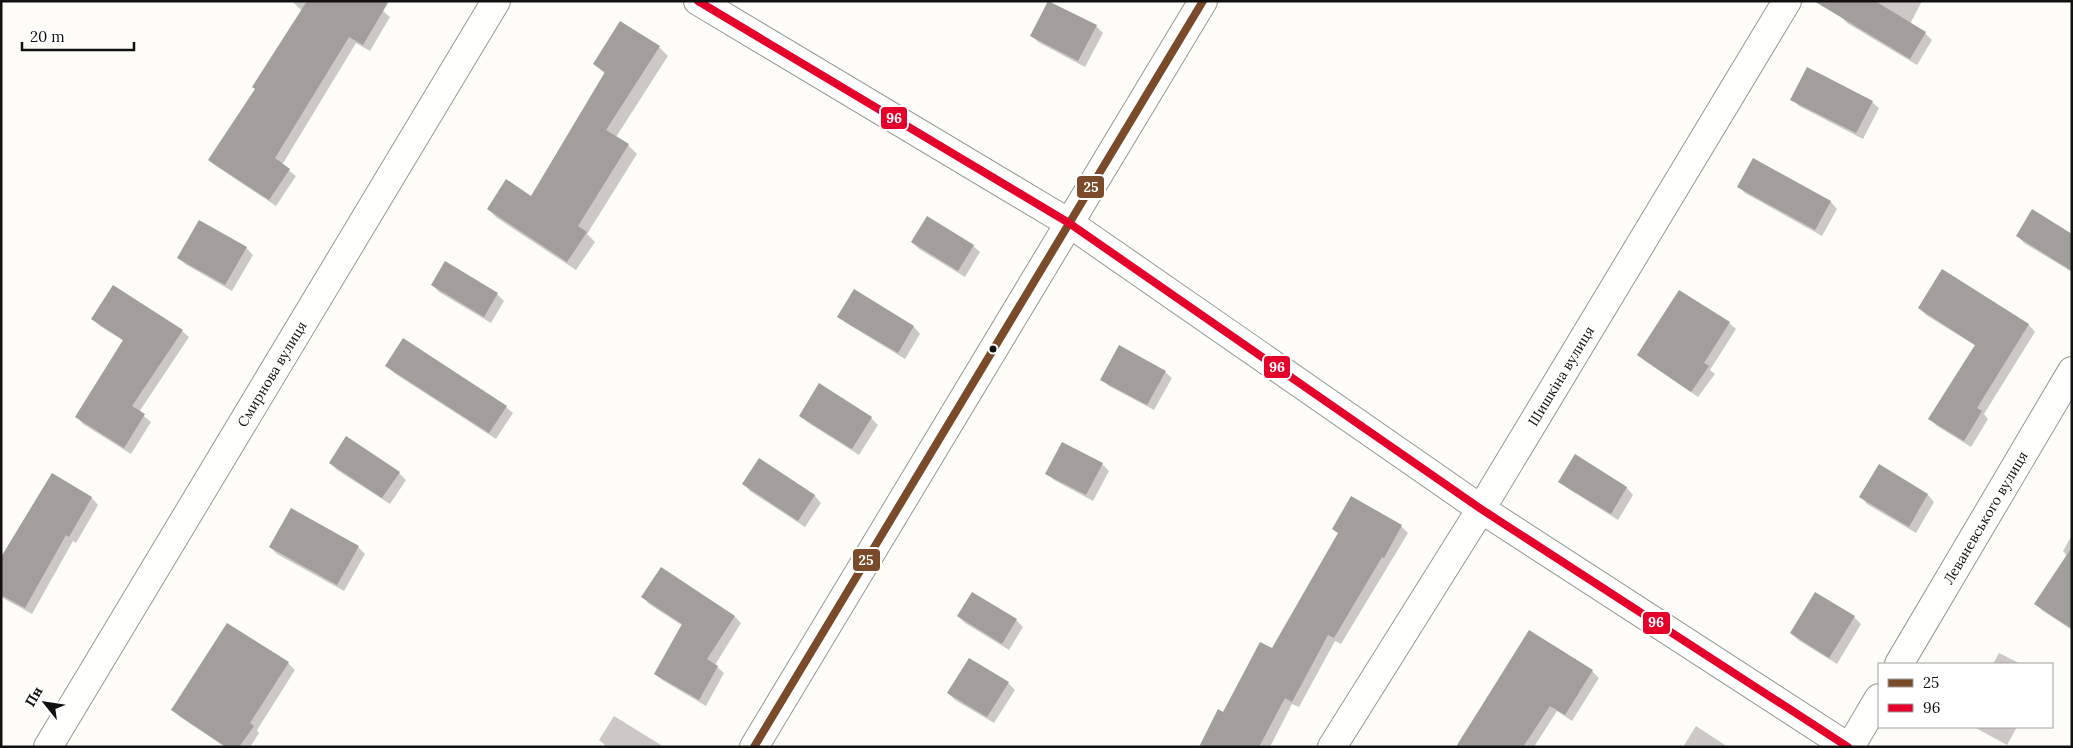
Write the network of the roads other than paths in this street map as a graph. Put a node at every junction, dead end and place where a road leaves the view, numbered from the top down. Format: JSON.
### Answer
{"nodes":[{"id":1,"x":496,"y":1,"type":"edge"},
{"id":2,"x":698,"y":1,"type":"edge"},
{"id":3,"x":1203,"y":1,"type":"edge"},
{"id":4,"x":1787,"y":1,"type":"edge"},
{"id":5,"x":1069,"y":223,"type":"junction"},
{"id":6,"x":2072,"y":370,"type":"edge"},
{"id":7,"x":1481,"y":509,"type":"junction"},
{"id":8,"x":1900,"y":663,"type":"edge"},
{"id":9,"x":1878,"y":700,"type":"edge"},
{"id":10,"x":48,"y":747,"type":"edge"},
{"id":11,"x":754,"y":747,"type":"edge"},
{"id":12,"x":1332,"y":747,"type":"edge"},
{"id":13,"x":1849,"y":747,"type":"edge"}],
"edges":[{"from":1,"to":10,"type":"street","name":"Смирнова вулиця"},
{"from":2,"to":5,"type":"street"},
{"from":3,"to":5,"type":"street"},
{"from":4,"to":7,"type":"street","name":"Шишкіна вулиця"},
{"from":5,"to":7,"type":"street"},
{"from":5,"to":11,"type":"street"},
{"from":6,"to":8,"type":"street","name":"Леваневського вулиця"},
{"from":7,"to":12,"type":"street","name":"Шишкіна вулиця"},
{"from":7,"to":13,"type":"street"},
{"from":9,"to":13,"type":"street"}]}
